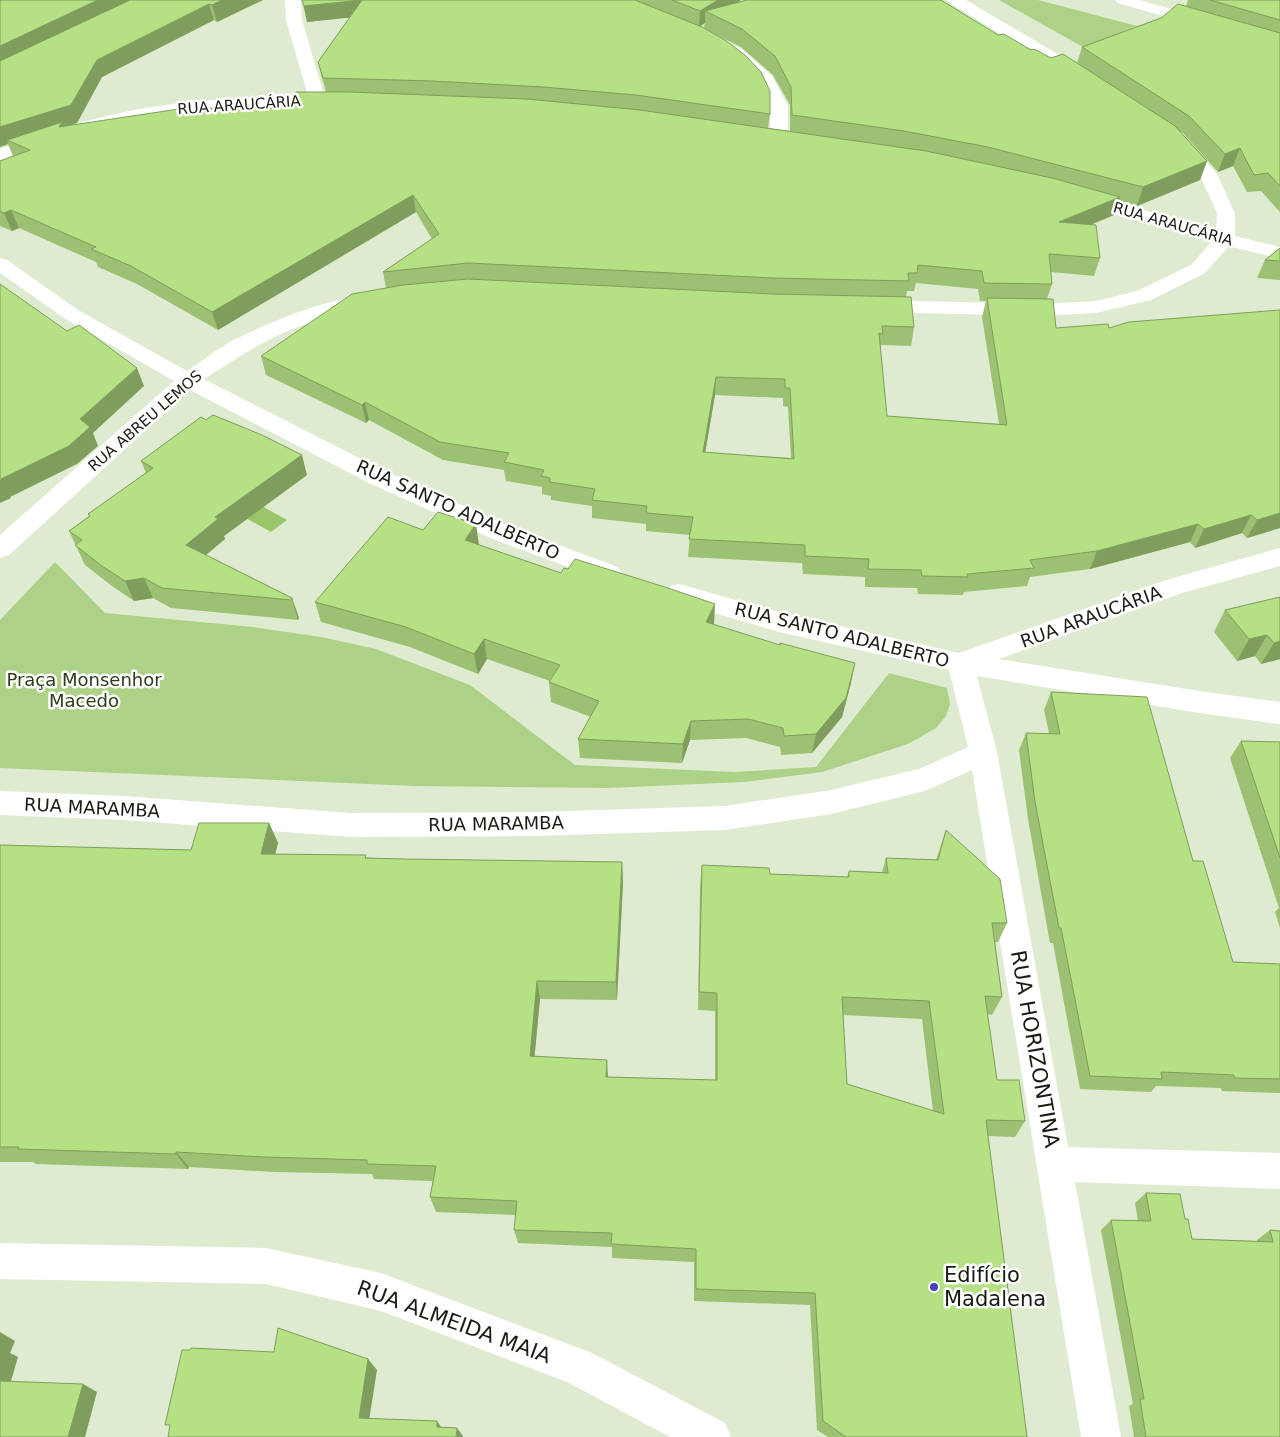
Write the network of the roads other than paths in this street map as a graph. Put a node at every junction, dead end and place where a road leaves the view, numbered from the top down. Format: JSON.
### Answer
{"nodes":[{"id":1,"x":293,"y":0,"type":"edge"},
{"id":2,"x":955,"y":0,"type":"edge"},
{"id":3,"x":1123,"y":0,"type":"edge"},
{"id":4,"x":1219,"y":27,"type":"edge"},
{"id":5,"x":716,"y":42,"type":"edge"},
{"id":6,"x":1099,"y":87,"type":"edge"},
{"id":7,"x":317,"y":99,"type":"junction"},
{"id":8,"x":346,"y":100,"type":"edge"},
{"id":9,"x":1160,"y":129,"type":"edge"},
{"id":10,"x":759,"y":136,"type":"edge"},
{"id":11,"x":779,"y":138,"type":"junction"},
{"id":12,"x":797,"y":142,"type":"edge"},
{"id":13,"x":0,"y":155,"type":"edge"},
{"id":14,"x":1062,"y":193,"type":"edge"},
{"id":15,"x":1225,"y":240,"type":"junction"},
{"id":16,"x":1280,"y":253,"type":"edge"},
{"id":17,"x":0,"y":264,"type":"edge"},
{"id":18,"x":379,"y":300,"type":"edge"},
{"id":19,"x":858,"y":306,"type":"edge"},
{"id":20,"x":188,"y":380,"type":"junction"},
{"id":21,"x":2,"y":545,"type":"edge"},
{"id":22,"x":1280,"y":557,"type":"edge"},
{"id":23,"x":628,"y":578,"type":"edge"},
{"id":24,"x":656,"y":587,"type":"edge"},
{"id":25,"x":960,"y":663,"type":"junction"},
{"id":26,"x":1280,"y":713,"type":"edge"},
{"id":27,"x":983,"y":752,"type":"junction"},
{"id":28,"x":0,"y":803,"type":"edge"},
{"id":29,"x":1054,"y":1164,"type":"junction"},
{"id":30,"x":1280,"y":1171,"type":"edge"},
{"id":31,"x":0,"y":1262,"type":"edge"},
{"id":32,"x":711,"y":1437,"type":"edge"},
{"id":33,"x":1101,"y":1437,"type":"edge"}],
"edges":[{"from":1,"to":7,"type":"street"},
{"from":2,"to":6,"type":"street"},
{"from":3,"to":4,"type":"street"},
{"from":5,"to":11,"type":"street"},
{"from":7,"to":8,"type":"street","name":"RUA ARAUCÁRIA"},
{"from":7,"to":13,"type":"street","name":"RUA ARAUCÁRIA"},
{"from":9,"to":15,"type":"street"},
{"from":10,"to":11,"type":"street"},
{"from":11,"to":12,"type":"street"},
{"from":14,"to":15,"type":"street","name":"RUA ARAUCÁRIA"},
{"from":15,"to":16,"type":"street","name":"RUA ARAUCÁRIA"},
{"from":15,"to":19,"type":"street"},
{"from":17,"to":20,"type":"street","name":"RUA SANTO ADALBERTO"},
{"from":18,"to":20,"type":"street","name":"RUA ABREU LEMOS"},
{"from":20,"to":21,"type":"street","name":"RUA ABREU LEMOS"},
{"from":20,"to":23,"type":"street","name":"RUA SANTO ADALBERTO"},
{"from":22,"to":25,"type":"street","name":"RUA ARAUCÁRIA"},
{"from":24,"to":25,"type":"street","name":"RUA SANTO ADALBERTO"},
{"from":25,"to":26,"type":"street","name":"RUA SANTO ADALBERTO"},
{"from":25,"to":27,"type":"street","name":"RUA HORIZONTINA"},
{"from":27,"to":28,"type":"street","name":"RUA MARAMBA"},
{"from":27,"to":29,"type":"street","name":"RUA HORIZONTINA"},
{"from":29,"to":30,"type":"street"},
{"from":29,"to":33,"type":"street","name":"RUA HORIZONTINA"},
{"from":31,"to":32,"type":"street","name":"RUA ALMEIDA MAIA"}]}
